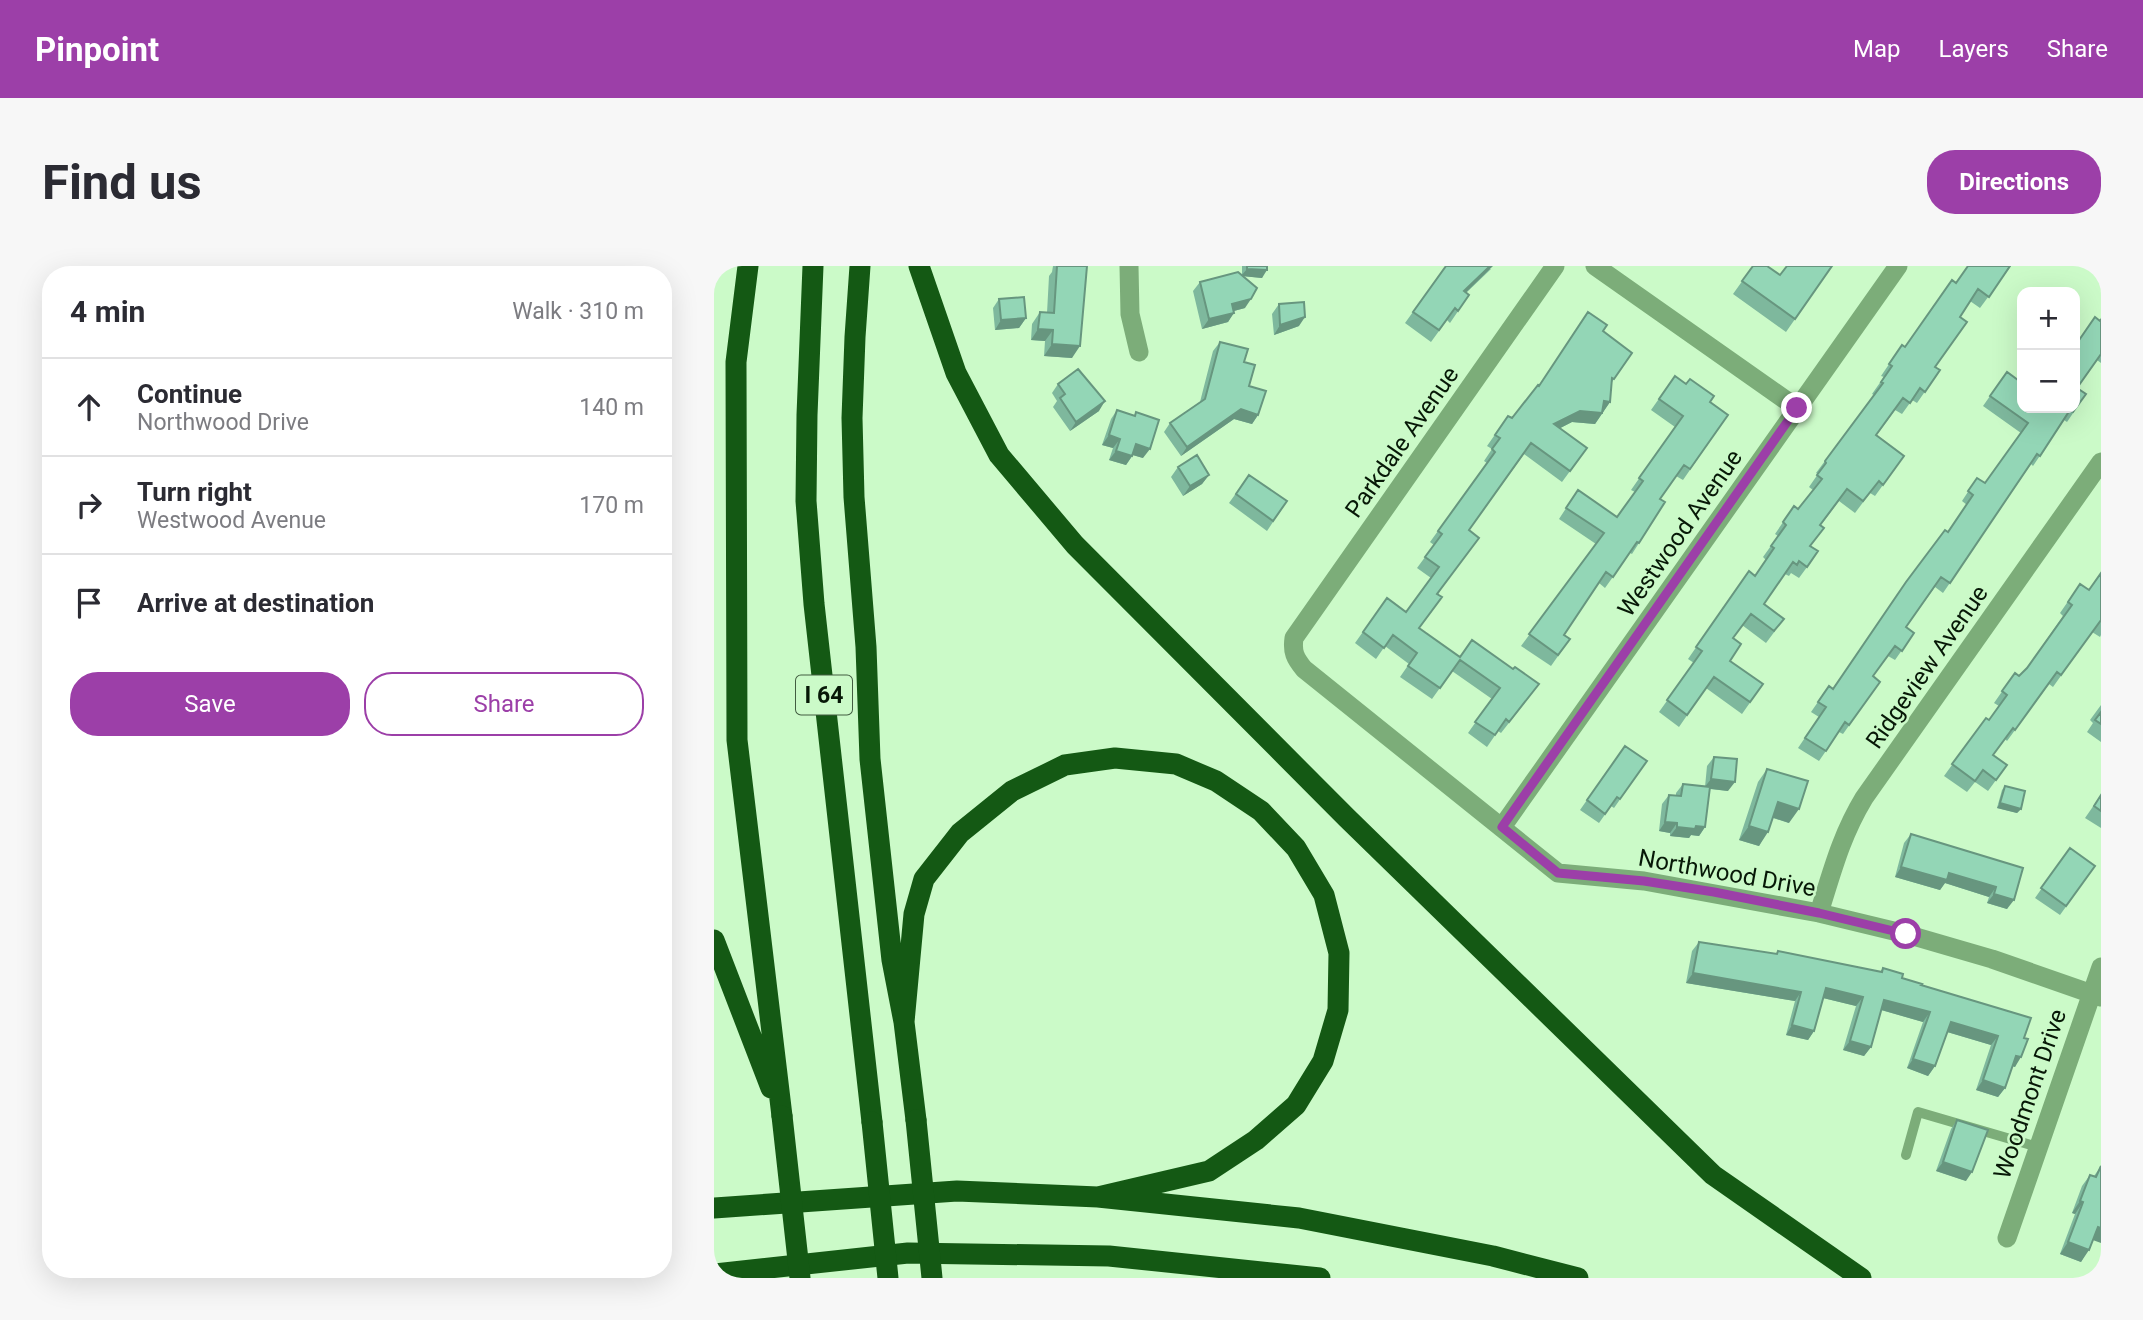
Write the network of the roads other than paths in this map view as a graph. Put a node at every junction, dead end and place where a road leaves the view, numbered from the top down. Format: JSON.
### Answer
{"nodes":[{"id":1,"x":748,"y":266,"type":"edge"},
{"id":2,"x":813,"y":266,"type":"edge"},
{"id":3,"x":860,"y":266,"type":"edge"},
{"id":4,"x":919,"y":266,"type":"edge"},
{"id":5,"x":1129,"y":266,"type":"edge"},
{"id":6,"x":1555,"y":266,"type":"edge"},
{"id":7,"x":1595,"y":266,"type":"edge"},
{"id":8,"x":1898,"y":266,"type":"edge"},
{"id":9,"x":1139,"y":352,"type":"dead end"},
{"id":10,"x":1797,"y":408,"type":"junction"},
{"id":11,"x":2101,"y":462,"type":"edge"},
{"id":12,"x":1292,"y":648,"type":"joint"},
{"id":13,"x":1502,"y":827,"type":"junction"},
{"id":14,"x":1819,"y":913,"type":"junction"},
{"id":15,"x":714,"y":940,"type":"edge"},
{"id":16,"x":2101,"y":967,"type":"edge"},
{"id":17,"x":2096,"y":995,"type":"edge"},
{"id":18,"x":904,"y":1022,"type":"junction"},
{"id":19,"x":782,"y":1116,"type":"junction"},
{"id":20,"x":2038,"y":1147,"type":"junction"},
{"id":21,"x":1906,"y":1155,"type":"dead end"},
{"id":22,"x":1098,"y":1197,"type":"junction"},
{"id":23,"x":714,"y":1208,"type":"edge"},
{"id":24,"x":2007,"y":1238,"type":"dead end"},
{"id":25,"x":714,"y":1274,"type":"edge"},
{"id":26,"x":800,"y":1278,"type":"edge"},
{"id":27,"x":888,"y":1278,"type":"edge"},
{"id":28,"x":932,"y":1278,"type":"edge"},
{"id":29,"x":1320,"y":1278,"type":"edge"},
{"id":30,"x":1578,"y":1278,"type":"edge"},
{"id":31,"x":1861,"y":1278,"type":"edge"}],
"edges":[{"from":1,"to":19,"type":"highway"},
{"from":2,"to":27,"type":"highway","number":"I 64","bridge":true},
{"from":3,"to":18,"type":"highway"},
{"from":4,"to":31,"type":"highway"},
{"from":5,"to":9,"type":"street"},
{"from":6,"to":12,"type":"street","name":"Parkdale Avenue"},
{"from":7,"to":10,"type":"street"},
{"from":8,"to":10,"type":"street","name":"Westwood Avenue"},
{"from":10,"to":13,"type":"street","name":"Westwood Avenue"},
{"from":11,"to":14,"type":"street","name":"Ridgeview Avenue"},
{"from":12,"to":13,"type":"street","name":"Northwood Drive"},
{"from":13,"to":14,"type":"street","name":"Northwood Drive"},
{"from":14,"to":17,"type":"street","name":"Northwood Drive"},
{"from":15,"to":19,"type":"highway"},
{"from":16,"to":17,"type":"street","name":"Woodmont Drive"},
{"from":17,"to":20,"type":"street","name":"Woodmont Drive"},
{"from":18,"to":22,"type":"highway"},
{"from":18,"to":28,"type":"highway","bridge":true},
{"from":19,"to":26,"type":"highway","bridge":true},
{"from":20,"to":21,"type":"lane"},
{"from":20,"to":24,"type":"street","name":"Woodmont Drive"},
{"from":22,"to":23,"type":"highway"},
{"from":22,"to":30,"type":"highway"},
{"from":25,"to":29,"type":"highway"}]}
